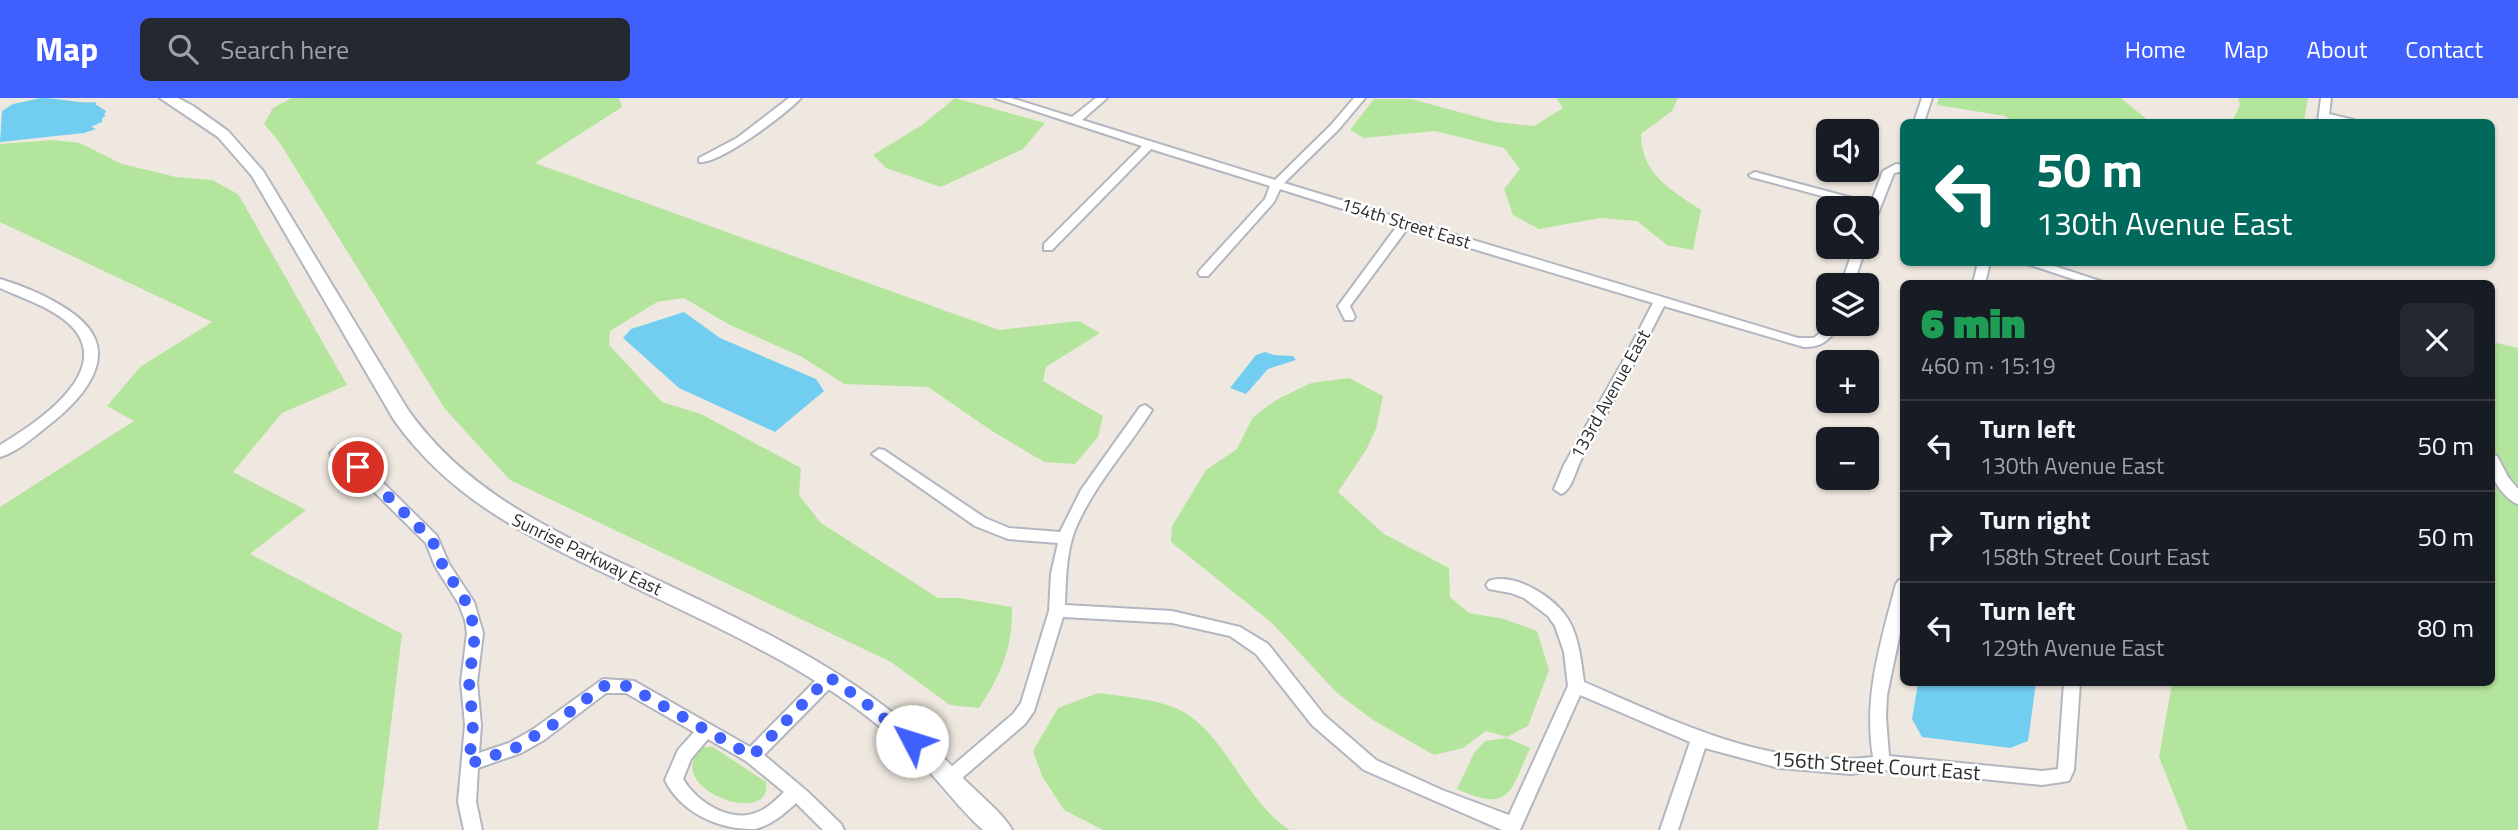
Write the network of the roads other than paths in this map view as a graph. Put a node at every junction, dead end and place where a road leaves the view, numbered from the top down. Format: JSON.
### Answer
{"nodes":[{"id":1,"x":167,"y":98,"type":"edge"},
{"id":2,"x":796,"y":98,"type":"edge"},
{"id":3,"x":1000,"y":98,"type":"edge"},
{"id":4,"x":1102,"y":98,"type":"edge"},
{"id":5,"x":1360,"y":98,"type":"edge"},
{"id":6,"x":1927,"y":98,"type":"edge"},
{"id":7,"x":2326,"y":98,"type":"edge"},
{"id":8,"x":1920,"y":119,"type":"edge"},
{"id":9,"x":2324,"y":119,"type":"edge"},
{"id":10,"x":1075,"y":120,"type":"junction"},
{"id":11,"x":1149,"y":145,"type":"junction"},
{"id":12,"x":703,"y":160,"type":"dead end"},
{"id":13,"x":1900,"y":168,"type":"edge"},
{"id":14,"x":1755,"y":175,"type":"dead end"},
{"id":15,"x":1278,"y":184,"type":"junction"},
{"id":16,"x":1833,"y":196,"type":"edge"},
{"id":17,"x":1878,"y":196,"type":"edge"},
{"id":18,"x":1404,"y":224,"type":"junction"},
{"id":19,"x":1048,"y":247,"type":"dead end"},
{"id":20,"x":2041,"y":266,"type":"edge"},
{"id":21,"x":1204,"y":273,"type":"dead end"},
{"id":22,"x":2089,"y":280,"type":"edge"},
{"id":23,"x":0,"y":283,"type":"edge"},
{"id":24,"x":1661,"y":300,"type":"junction"},
{"id":25,"x":1349,"y":317,"type":"dead end"},
{"id":26,"x":1825,"y":336,"type":"edge"},
{"id":27,"x":1145,"y":410,"type":"dead end"},
{"id":28,"x":0,"y":452,"type":"edge"},
{"id":29,"x":337,"y":453,"type":"dead end"},
{"id":30,"x":879,"y":454,"type":"dead end"},
{"id":31,"x":2495,"y":466,"type":"edge"},
{"id":32,"x":1561,"y":489,"type":"dead end"},
{"id":33,"x":2518,"y":499,"type":"edge"},
{"id":34,"x":1066,"y":538,"type":"junction"},
{"id":35,"x":1494,"y":585,"type":"dead end"},
{"id":36,"x":1900,"y":600,"type":"edge"},
{"id":37,"x":1057,"y":611,"type":"junction"},
{"id":38,"x":829,"y":677,"type":"junction"},
{"id":39,"x":1576,"y":686,"type":"junction"},
{"id":40,"x":2073,"y":686,"type":"edge"},
{"id":41,"x":706,"y":730,"type":"junction"},
{"id":42,"x":1700,"y":739,"type":"junction"},
{"id":43,"x":752,"y":756,"type":"junction"},
{"id":44,"x":1882,"y":763,"type":"junction"},
{"id":45,"x":469,"y":764,"type":"junction"},
{"id":46,"x":949,"y":779,"type":"junction"},
{"id":47,"x":796,"y":792,"type":"junction"},
{"id":48,"x":975,"y":807,"type":"junction"},
{"id":49,"x":1512,"y":827,"type":"edge"},
{"id":50,"x":473,"y":830,"type":"edge"},
{"id":51,"x":835,"y":830,"type":"edge"},
{"id":52,"x":986,"y":830,"type":"edge"},
{"id":53,"x":1000,"y":830,"type":"edge"},
{"id":54,"x":1669,"y":830,"type":"edge"}],
"edges":[{"from":1,"to":38,"type":"street","name":"Sunrise Parkway East"},
{"from":2,"to":12,"type":"street"},
{"from":3,"to":10,"type":"street","name":"154th Street East"},
{"from":4,"to":10,"type":"street"},
{"from":5,"to":15,"type":"street"},
{"from":6,"to":8,"type":"street"},
{"from":7,"to":9,"type":"street"},
{"from":10,"to":11,"type":"street","name":"154th Street East"},
{"from":11,"to":15,"type":"street","name":"154th Street East"},
{"from":11,"to":19,"type":"street"},
{"from":13,"to":17,"type":"street"},
{"from":14,"to":16,"type":"street"},
{"from":15,"to":18,"type":"street","name":"154th Street East"},
{"from":15,"to":21,"type":"street"},
{"from":18,"to":24,"type":"street","name":"154th Street East"},
{"from":18,"to":25,"type":"street"},
{"from":20,"to":22,"type":"street"},
{"from":23,"to":28,"type":"street"},
{"from":24,"to":26,"type":"street","name":"154th Street East"},
{"from":24,"to":32,"type":"street","name":"133rd Avenue East"},
{"from":27,"to":34,"type":"street"},
{"from":29,"to":45,"type":"street"},
{"from":30,"to":34,"type":"street"},
{"from":31,"to":33,"type":"street"},
{"from":34,"to":37,"type":"street"},
{"from":35,"to":39,"type":"street"},
{"from":36,"to":44,"type":"street"},
{"from":37,"to":46,"type":"street"},
{"from":37,"to":49,"type":"street"},
{"from":38,"to":43,"type":"street"},
{"from":38,"to":46,"type":"street","name":"Sunrise Parkway East"},
{"from":39,"to":42,"type":"street","name":"156th Street Court East"},
{"from":39,"to":49,"type":"street"},
{"from":40,"to":44,"type":"street","name":"156th Street Court East"},
{"from":41,"to":43,"type":"street"},
{"from":41,"to":45,"type":"street"},
{"from":41,"to":47,"type":"street"},
{"from":42,"to":44,"type":"street","name":"156th Street Court East"},
{"from":42,"to":54,"type":"street"},
{"from":43,"to":47,"type":"street"},
{"from":45,"to":50,"type":"street"},
{"from":46,"to":48,"type":"street","name":"Sunrise Parkway East"},
{"from":47,"to":51,"type":"street"},
{"from":48,"to":52,"type":"street","name":"Sunrise Parkway East"},
{"from":48,"to":53,"type":"street","name":"Sunrise Parkway East"}]}
